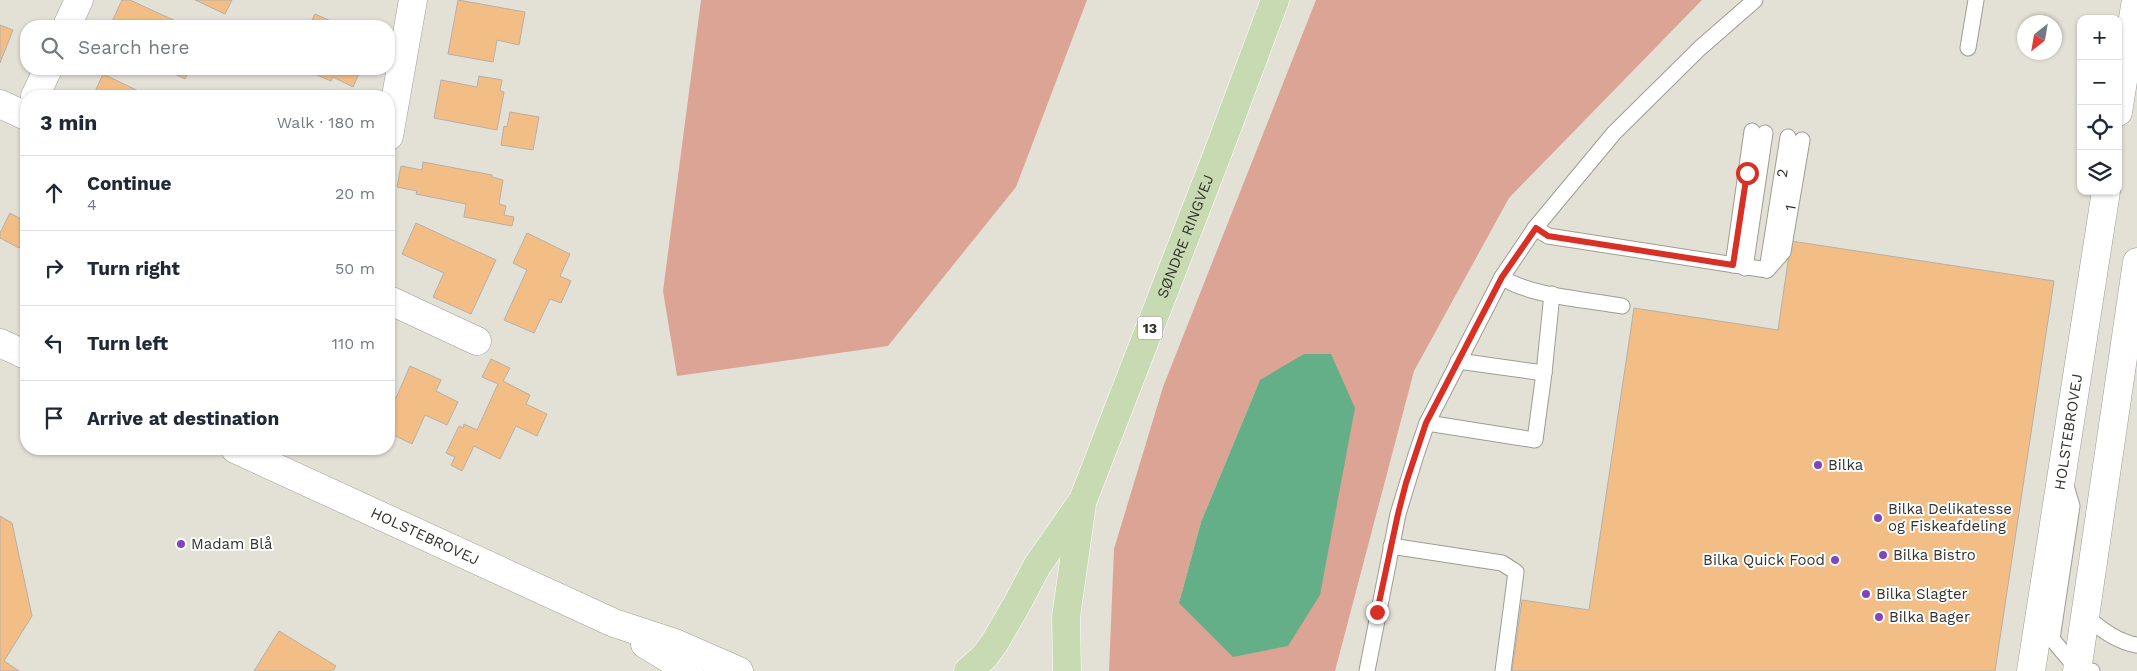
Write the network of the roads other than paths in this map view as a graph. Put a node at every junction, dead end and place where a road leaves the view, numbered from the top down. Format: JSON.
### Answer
{"nodes":[{"id":1,"x":79,"y":0,"type":"edge"},
{"id":2,"x":413,"y":0,"type":"edge"},
{"id":3,"x":1275,"y":0,"type":"edge"},
{"id":4,"x":1755,"y":0,"type":"edge"},
{"id":5,"x":1976,"y":0,"type":"edge"},
{"id":6,"x":2136,"y":0,"type":"edge"},
{"id":7,"x":70,"y":20,"type":"edge"},
{"id":8,"x":1968,"y":48,"type":"dead end"},
{"id":9,"x":45,"y":75,"type":"edge"},
{"id":10,"x":38,"y":90,"type":"edge"},
{"id":11,"x":395,"y":102,"type":"edge"},
{"id":12,"x":0,"y":104,"type":"edge"},
{"id":13,"x":2119,"y":105,"type":"edge"},
{"id":14,"x":20,"y":113,"type":"edge"},
{"id":15,"x":1759,"y":132,"type":"dead end"},
{"id":16,"x":1795,"y":139,"type":"dead end"},
{"id":17,"x":2105,"y":195,"type":"edge"},
{"id":18,"x":1536,"y":228,"type":"junction"},
{"id":19,"x":2137,"y":262,"type":"edge"},
{"id":20,"x":1739,"y":266,"type":"junction"},
{"id":21,"x":1502,"y":277,"type":"junction"},
{"id":22,"x":1552,"y":294,"type":"junction"},
{"id":23,"x":395,"y":303,"type":"edge"},
{"id":24,"x":1622,"y":306,"type":"dead end"},
{"id":25,"x":477,"y":341,"type":"dead end"},
{"id":26,"x":0,"y":343,"type":"edge"},
{"id":27,"x":20,"y":352,"type":"edge"},
{"id":28,"x":1458,"y":361,"type":"junction"},
{"id":29,"x":1544,"y":373,"type":"junction"},
{"id":30,"x":1426,"y":423,"type":"junction"},
{"id":31,"x":248,"y":455,"type":"edge"},
{"id":32,"x":2062,"y":475,"type":"junction"},
{"id":33,"x":1083,"y":500,"type":"junction"},
{"id":34,"x":1391,"y":546,"type":"junction"},
{"id":35,"x":2086,"y":616,"type":"junction"},
{"id":36,"x":614,"y":623,"type":"junction"},
{"id":37,"x":2137,"y":645,"type":"edge"},
{"id":38,"x":2082,"y":670,"type":"edge"},
{"id":39,"x":689,"y":671,"type":"edge"},
{"id":40,"x":739,"y":671,"type":"edge"},
{"id":41,"x":968,"y":671,"type":"edge"},
{"id":42,"x":1067,"y":671,"type":"edge"},
{"id":43,"x":1367,"y":671,"type":"edge"},
{"id":44,"x":1503,"y":671,"type":"edge"},
{"id":45,"x":2031,"y":671,"type":"edge"}],
"edges":[{"from":1,"to":7,"type":"street"},
{"from":2,"to":11,"type":"street"},
{"from":3,"to":33,"type":"main road","name":"SØNDRE RINGVEJ","number":"13"},
{"from":4,"to":18,"type":"lane"},
{"from":5,"to":8,"type":"lane"},
{"from":6,"to":13,"type":"street"},
{"from":9,"to":10,"type":"street"},
{"from":12,"to":14,"type":"street"},
{"from":15,"to":20,"type":"lane"},
{"from":16,"to":20,"type":"lane","name":"2"},
{"from":17,"to":32,"type":"street","name":"HOLSTEBROVEJ"},
{"from":18,"to":20,"type":"lane"},
{"from":18,"to":21,"type":"lane"},
{"from":19,"to":35,"type":"street"},
{"from":21,"to":22,"type":"lane"},
{"from":21,"to":28,"type":"lane"},
{"from":22,"to":24,"type":"lane"},
{"from":22,"to":29,"type":"lane"},
{"from":23,"to":25,"type":"street"},
{"from":26,"to":27,"type":"street"},
{"from":28,"to":29,"type":"lane"},
{"from":28,"to":30,"type":"lane"},
{"from":29,"to":30,"type":"lane"},
{"from":30,"to":34,"type":"lane"},
{"from":31,"to":36,"type":"street","name":"HOLSTEBROVEJ"},
{"from":32,"to":38,"type":"lane"},
{"from":32,"to":45,"type":"street","name":"HOLSTEBROVEJ"},
{"from":33,"to":41,"type":"main road","name":"SØNDRE RINGVEJ","number":"13"},
{"from":33,"to":42,"type":"main road","name":"SØNDRE RINGVEJ","number":"13"},
{"from":34,"to":43,"type":"lane"},
{"from":34,"to":44,"type":"lane"},
{"from":35,"to":37,"type":"lane"},
{"from":35,"to":38,"type":"street"},
{"from":36,"to":39,"type":"street","name":"HOLSTEBROVEJ"},
{"from":36,"to":40,"type":"street","name":"HOLSTEBROVEJ"}]}
